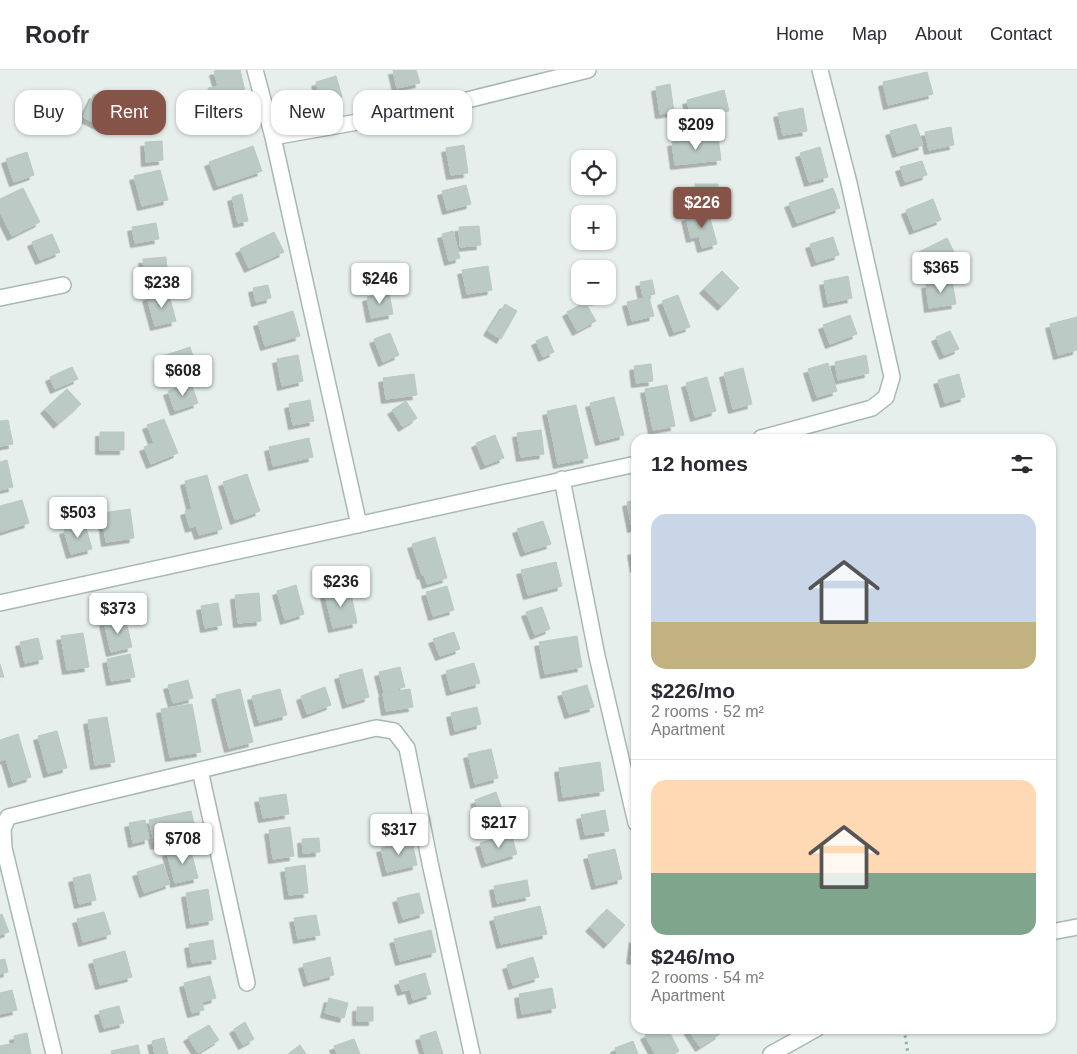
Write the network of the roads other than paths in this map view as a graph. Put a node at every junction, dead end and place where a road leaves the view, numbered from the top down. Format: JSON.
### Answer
{"nodes":[{"id":1,"x":256,"y":70,"type":"edge"},
{"id":2,"x":588,"y":70,"type":"edge"},
{"id":3,"x":820,"y":70,"type":"edge"},
{"id":4,"x":272,"y":137,"type":"junction"},
{"id":5,"x":63,"y":285,"type":"dead end"},
{"id":6,"x":0,"y":298,"type":"edge"},
{"id":7,"x":774,"y":434,"type":"edge"},
{"id":8,"x":631,"y":465,"type":"edge"},
{"id":9,"x":562,"y":479,"type":"junction"},
{"id":10,"x":359,"y":525,"type":"junction"},
{"id":11,"x":0,"y":602,"type":"edge"},
{"id":12,"x":200,"y":770,"type":"junction"},
{"id":13,"x":631,"y":802,"type":"edge"},
{"id":14,"x":1077,"y":927,"type":"edge"},
{"id":15,"x":1056,"y":931,"type":"edge"},
{"id":16,"x":247,"y":983,"type":"dead end"},
{"id":17,"x":807,"y":1034,"type":"edge"},
{"id":18,"x":54,"y":1054,"type":"edge"},
{"id":19,"x":472,"y":1054,"type":"edge"},
{"id":20,"x":771,"y":1054,"type":"edge"}],
"edges":[{"from":1,"to":4,"type":"street"},
{"from":2,"to":4,"type":"street"},
{"from":3,"to":7,"type":"street"},
{"from":4,"to":10,"type":"street"},
{"from":5,"to":6,"type":"street"},
{"from":8,"to":9,"type":"street"},
{"from":9,"to":10,"type":"street"},
{"from":9,"to":13,"type":"street"},
{"from":10,"to":11,"type":"street"},
{"from":12,"to":16,"type":"street"},
{"from":12,"to":18,"type":"street"},
{"from":12,"to":19,"type":"street"},
{"from":14,"to":15,"type":"street"},
{"from":17,"to":20,"type":"street"}]}
